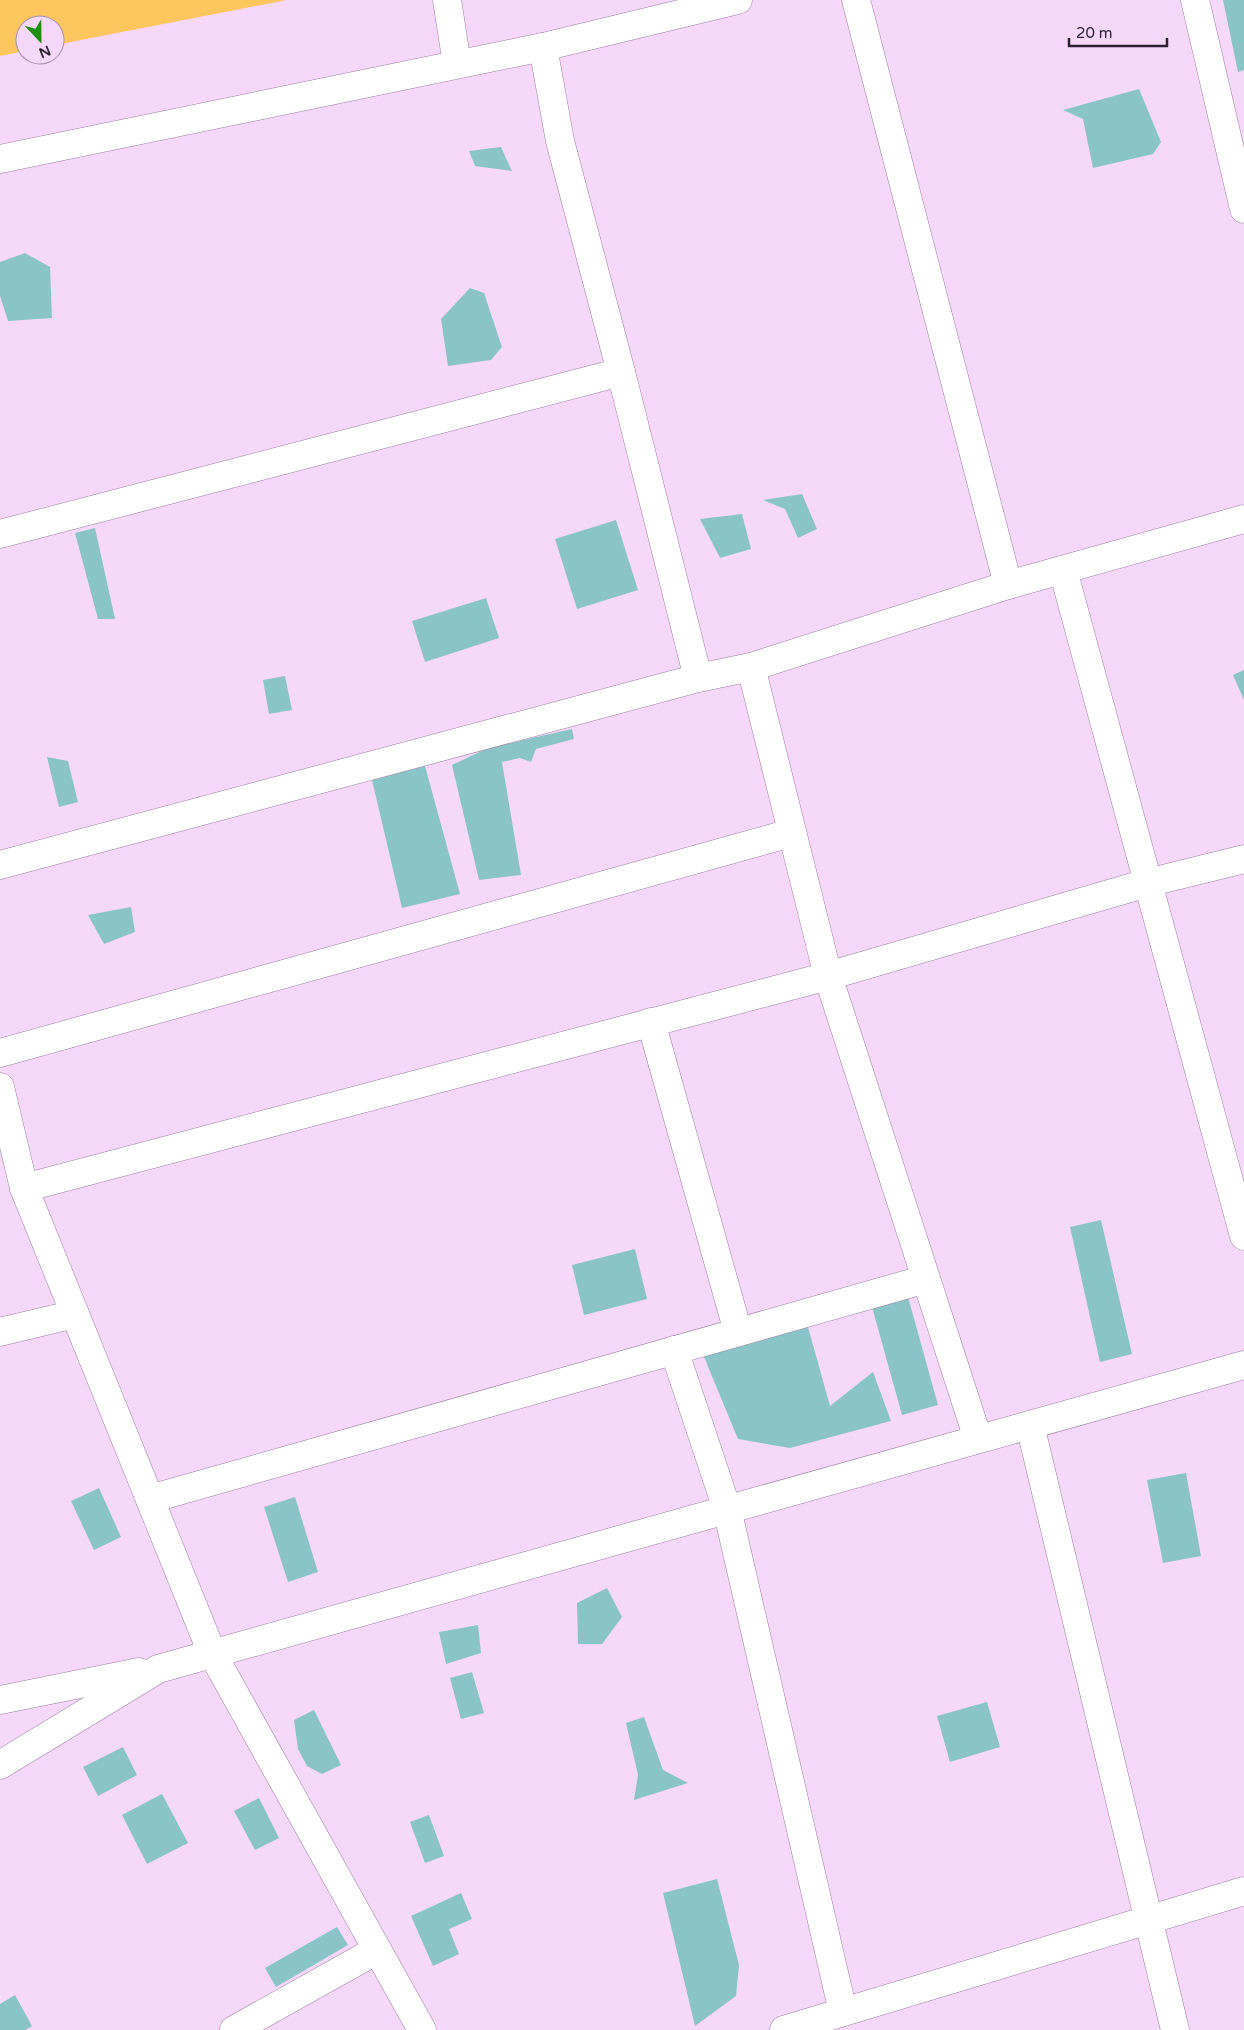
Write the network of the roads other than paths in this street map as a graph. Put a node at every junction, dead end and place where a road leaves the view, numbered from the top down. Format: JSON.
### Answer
{"nodes":[{"id":1,"x":447,"y":0,"type":"edge"},
{"id":2,"x":738,"y":0,"type":"edge"},
{"id":3,"x":856,"y":0,"type":"edge"},
{"id":4,"x":1195,"y":0,"type":"edge"},
{"id":5,"x":543,"y":46,"type":"junction"},
{"id":6,"x":457,"y":64,"type":"junction"},
{"id":7,"x":0,"y":159,"type":"edge"},
{"id":8,"x":1244,"y":210,"type":"edge"},
{"id":9,"x":621,"y":372,"type":"junction"},
{"id":10,"x":1244,"y":519,"type":"edge"},
{"id":11,"x":0,"y":534,"type":"edge"},
{"id":12,"x":1063,"y":570,"type":"junction"},
{"id":13,"x":1008,"y":585,"type":"junction"},
{"id":14,"x":751,"y":667,"type":"junction"},
{"id":15,"x":698,"y":678,"type":"junction"},
{"id":16,"x":791,"y":834,"type":"junction"},
{"id":17,"x":1244,"y":859,"type":"edge"},
{"id":18,"x":0,"y":865,"type":"edge"},
{"id":19,"x":1147,"y":883,"type":"junction"},
{"id":20,"x":828,"y":976,"type":"junction"},
{"id":21,"x":651,"y":1022,"type":"junction"},
{"id":22,"x":0,"y":1053,"type":"edge"},
{"id":23,"x":0,"y":1087,"type":"edge"},
{"id":24,"x":24,"y":1188,"type":"junction"},
{"id":25,"x":1244,"y":1236,"type":"edge"},
{"id":26,"x":926,"y":1279,"type":"junction"},
{"id":27,"x":75,"y":1314,"type":"junction"},
{"id":28,"x":0,"y":1332,"type":"edge"},
{"id":29,"x":738,"y":1332,"type":"junction"},
{"id":30,"x":674,"y":1350,"type":"junction"},
{"id":31,"x":1244,"y":1365,"type":"edge"},
{"id":32,"x":1030,"y":1425,"type":"junction"},
{"id":33,"x":978,"y":1439,"type":"junction"},
{"id":34,"x":150,"y":1499,"type":"junction"},
{"id":35,"x":727,"y":1509,"type":"junction"},
{"id":36,"x":212,"y":1653,"type":"junction"},
{"id":37,"x":158,"y":1669,"type":"junction"},
{"id":38,"x":0,"y":1700,"type":"edge"},
{"id":39,"x":0,"y":1766,"type":"edge"},
{"id":40,"x":1244,"y":1891,"type":"edge"},
{"id":41,"x":1147,"y":1921,"type":"junction"},
{"id":42,"x":377,"y":1950,"type":"junction"},
{"id":43,"x":843,"y":2012,"type":"junction"},
{"id":44,"x":234,"y":2030,"type":"edge"},
{"id":45,"x":422,"y":2030,"type":"edge"},
{"id":46,"x":784,"y":2030,"type":"edge"},
{"id":47,"x":1175,"y":2030,"type":"edge"}],
"edges":[{"from":1,"to":6,"type":"street"},
{"from":2,"to":5,"type":"street"},
{"from":3,"to":13,"type":"street"},
{"from":4,"to":8,"type":"street"},
{"from":5,"to":6,"type":"street"},
{"from":5,"to":9,"type":"street"},
{"from":6,"to":7,"type":"street"},
{"from":9,"to":11,"type":"street"},
{"from":9,"to":15,"type":"street"},
{"from":10,"to":12,"type":"street"},
{"from":12,"to":13,"type":"street"},
{"from":12,"to":19,"type":"street"},
{"from":13,"to":14,"type":"street"},
{"from":14,"to":15,"type":"street"},
{"from":14,"to":16,"type":"street"},
{"from":15,"to":18,"type":"street"},
{"from":16,"to":20,"type":"street"},
{"from":16,"to":22,"type":"street"},
{"from":17,"to":19,"type":"street"},
{"from":19,"to":20,"type":"street"},
{"from":19,"to":25,"type":"street"},
{"from":20,"to":21,"type":"street"},
{"from":20,"to":26,"type":"street"},
{"from":21,"to":24,"type":"street"},
{"from":21,"to":29,"type":"street"},
{"from":23,"to":24,"type":"street"},
{"from":24,"to":27,"type":"street"},
{"from":26,"to":29,"type":"street"},
{"from":26,"to":33,"type":"street"},
{"from":27,"to":28,"type":"street"},
{"from":27,"to":34,"type":"street"},
{"from":29,"to":30,"type":"street"},
{"from":30,"to":34,"type":"street"},
{"from":30,"to":35,"type":"street"},
{"from":31,"to":32,"type":"street"},
{"from":32,"to":33,"type":"street"},
{"from":32,"to":41,"type":"street"},
{"from":33,"to":35,"type":"street"},
{"from":34,"to":36,"type":"street"},
{"from":35,"to":36,"type":"street"},
{"from":35,"to":43,"type":"street"},
{"from":36,"to":37,"type":"street"},
{"from":36,"to":42,"type":"street"},
{"from":37,"to":38,"type":"street"},
{"from":37,"to":39,"type":"street"},
{"from":40,"to":41,"type":"street"},
{"from":41,"to":43,"type":"street"},
{"from":41,"to":47,"type":"street"},
{"from":42,"to":44,"type":"street"},
{"from":42,"to":45,"type":"street"},
{"from":43,"to":46,"type":"street"}]}
